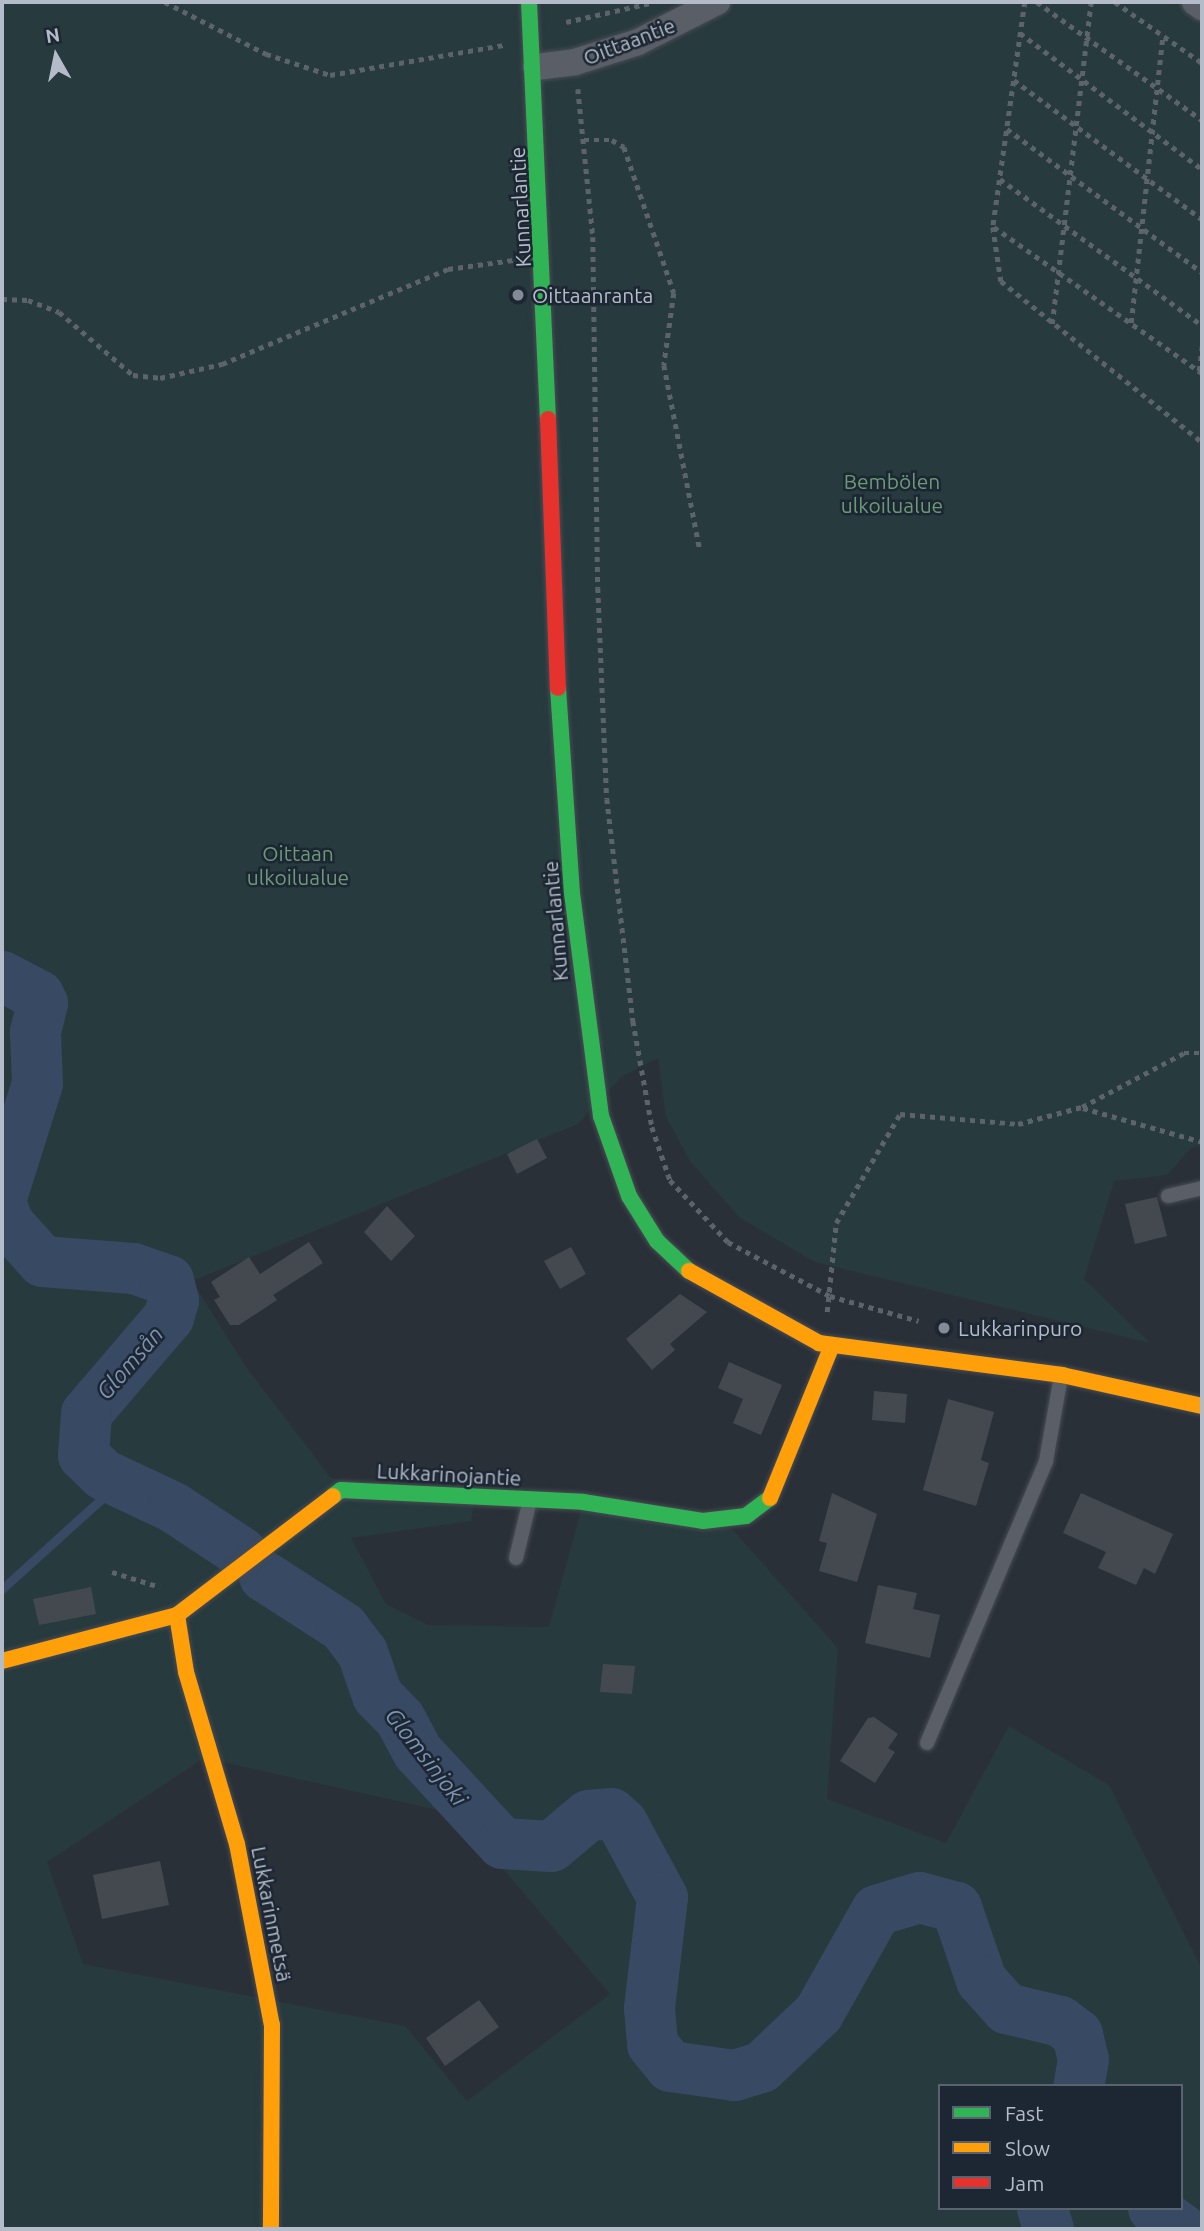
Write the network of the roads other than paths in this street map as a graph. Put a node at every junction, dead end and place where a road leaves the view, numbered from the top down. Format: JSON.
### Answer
{"nodes":[{"id":1,"x":529,"y":2,"type":"edge"},
{"id":2,"x":717,"y":2,"type":"edge"},
{"id":3,"x":1195,"y":2,"type":"edge"},
{"id":4,"x":1202,"y":7,"type":"edge"},
{"id":5,"x":536,"y":67,"type":"junction"},
{"id":6,"x":1202,"y":1188,"type":"edge"},
{"id":7,"x":1168,"y":1196,"type":"dead end"},
{"id":8,"x":832,"y":1345,"type":"junction"},
{"id":9,"x":1062,"y":1375,"type":"junction"},
{"id":10,"x":1202,"y":1406,"type":"edge"},
{"id":11,"x":531,"y":1498,"type":"junction"},
{"id":12,"x":516,"y":1558,"type":"dead end"},
{"id":13,"x":177,"y":1615,"type":"junction"},
{"id":14,"x":2,"y":1661,"type":"edge"},
{"id":15,"x":927,"y":1743,"type":"dead end"},
{"id":16,"x":271,"y":2229,"type":"edge"}],
"edges":[{"from":1,"to":5,"type":"main road","name":"Kunnarlantie"},
{"from":2,"to":5,"type":"street","name":"Oittaantie"},
{"from":3,"to":4,"type":"street"},
{"from":5,"to":8,"type":"main road","name":"Kunnarlantie"},
{"from":6,"to":7,"type":"lane"},
{"from":8,"to":9,"type":"main road","name":"Kunnarlantie"},
{"from":8,"to":11,"type":"main road","name":"Lukkarinojantie"},
{"from":9,"to":10,"type":"main road","name":"Kunnarlantie"},
{"from":9,"to":15,"type":"lane"},
{"from":11,"to":12,"type":"lane"},
{"from":11,"to":13,"type":"main road","name":"Lukkarinojantie"},
{"from":13,"to":14,"type":"main road","name":"Lukkarinojantie"},
{"from":13,"to":16,"type":"main road","name":"Lukkarinmetsä"}]}
